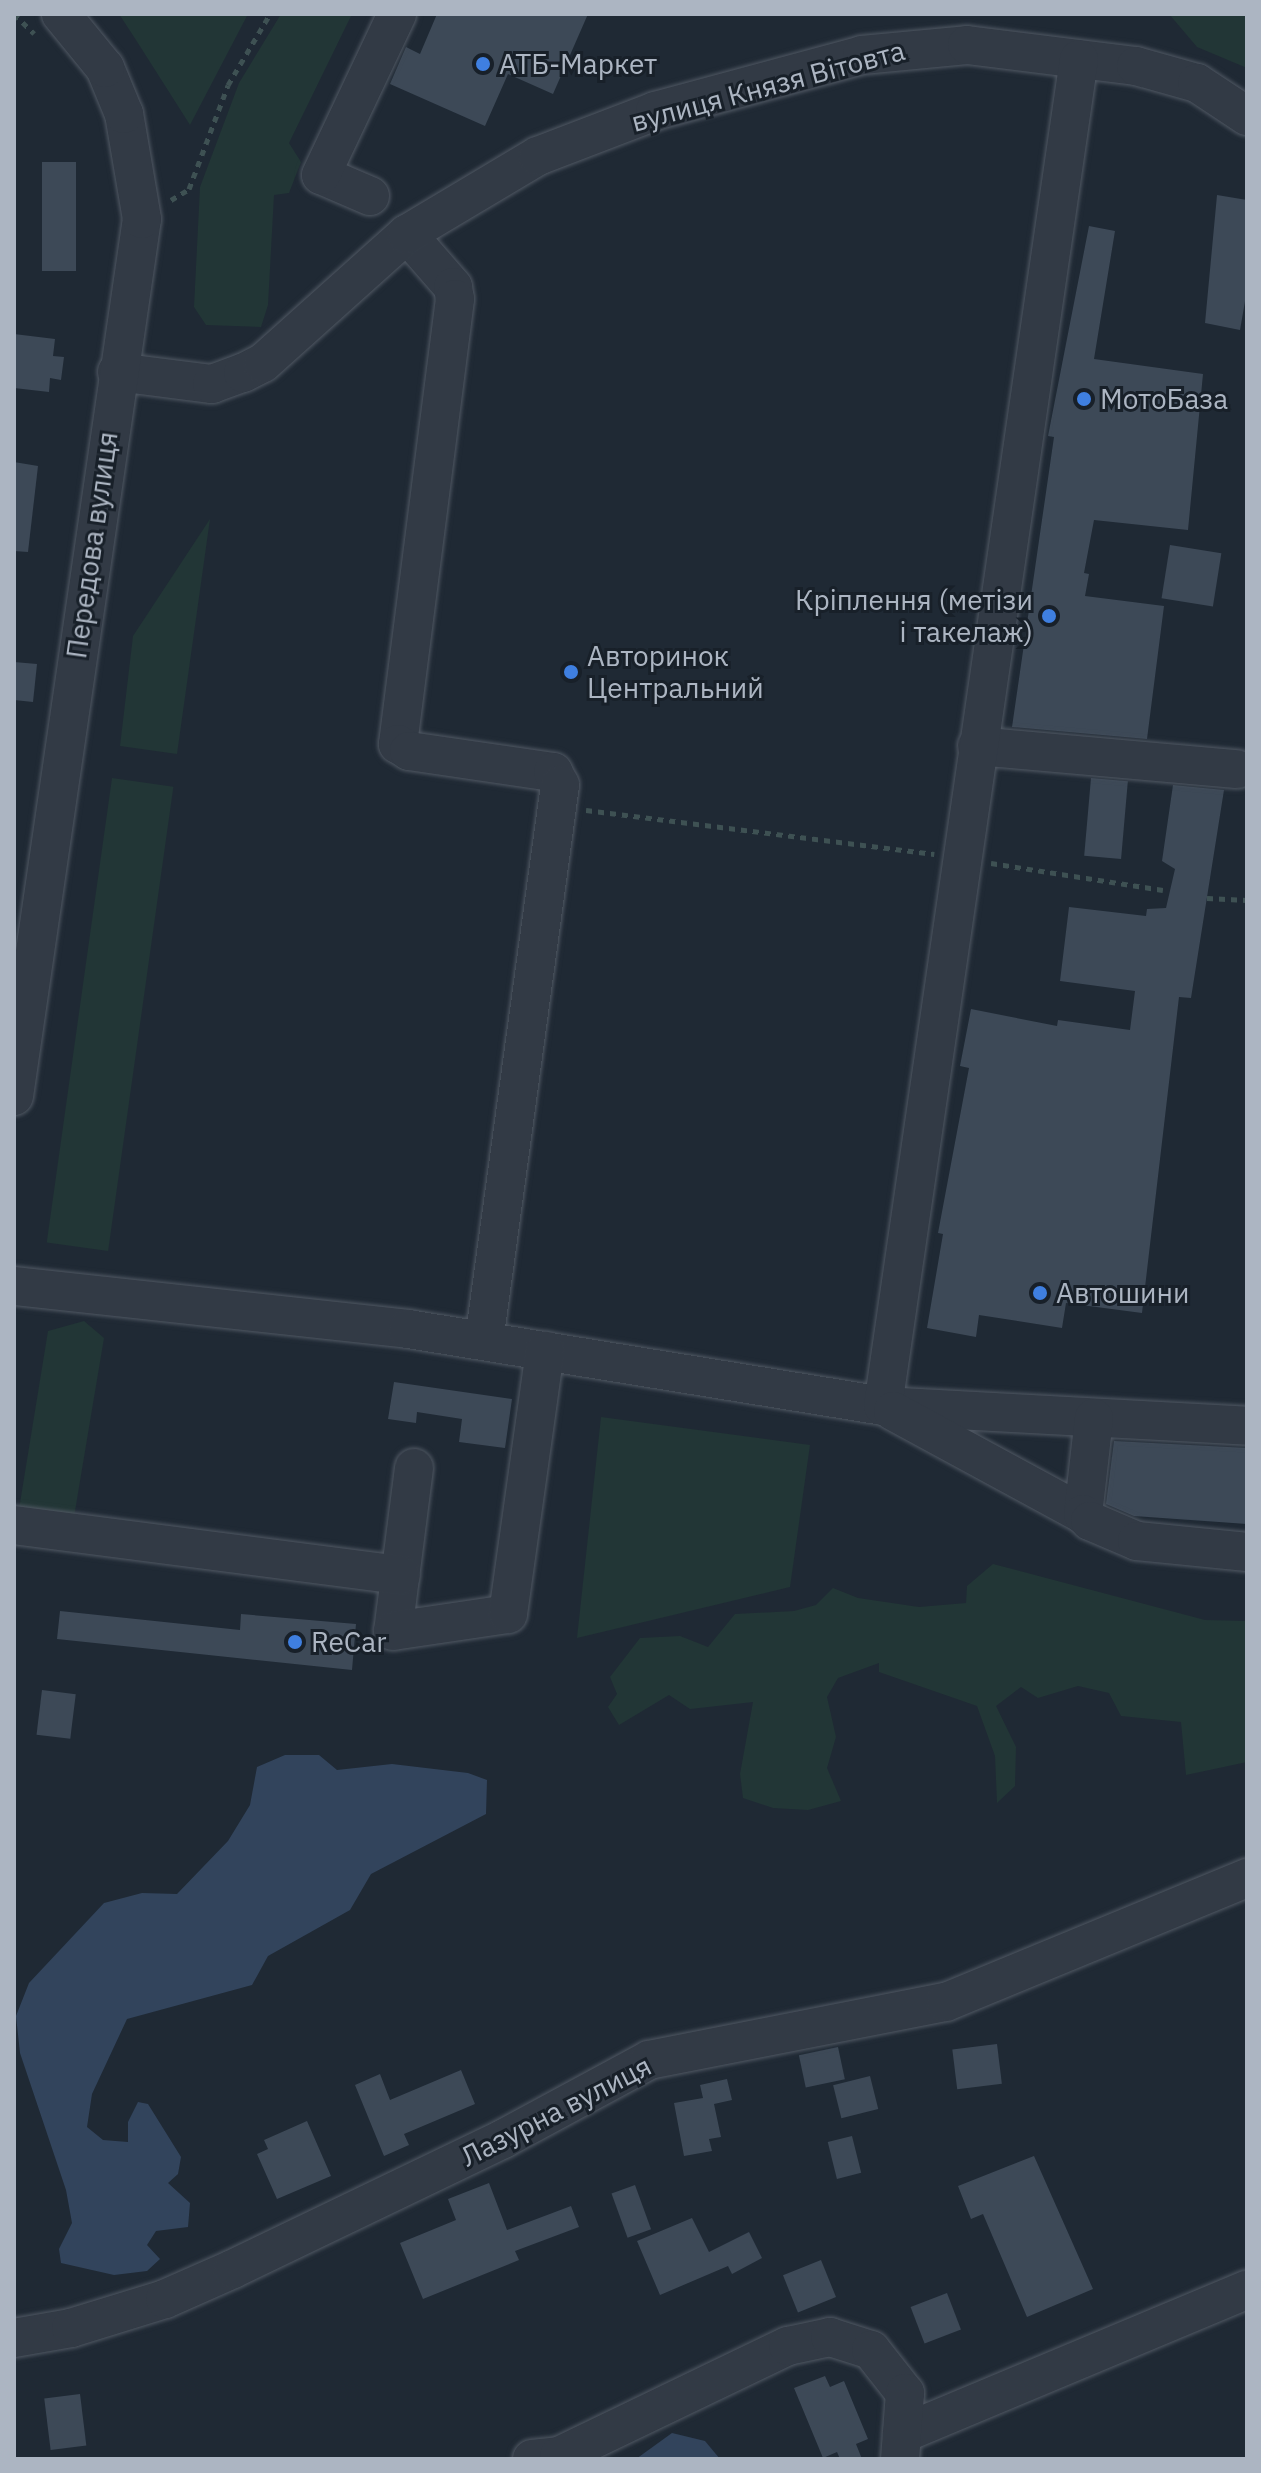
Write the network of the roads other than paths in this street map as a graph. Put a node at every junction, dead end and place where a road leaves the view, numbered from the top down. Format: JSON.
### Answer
{"nodes":[{"id":1,"x":397,"y":14,"type":"edge"},
{"id":2,"x":51,"y":27,"type":"edge"},
{"id":3,"x":1079,"y":59,"type":"junction"},
{"id":4,"x":1247,"y":116,"type":"edge"},
{"id":5,"x":370,"y":196,"type":"dead end"},
{"id":6,"x":407,"y":234,"type":"junction"},
{"id":7,"x":117,"y":372,"type":"junction"},
{"id":8,"x":977,"y":746,"type":"junction"},
{"id":9,"x":1237,"y":769,"type":"dead end"},
{"id":10,"x":14,"y":1096,"type":"edge"},
{"id":11,"x":14,"y":1286,"type":"edge"},
{"id":12,"x":484,"y":1341,"type":"junction"},
{"id":13,"x":545,"y":1351,"type":"junction"},
{"id":14,"x":883,"y":1406,"type":"junction"},
{"id":15,"x":1094,"y":1418,"type":"junction"},
{"id":16,"x":1247,"y":1426,"type":"edge"},
{"id":17,"x":414,"y":1468,"type":"dead end"},
{"id":18,"x":1083,"y":1514,"type":"junction"},
{"id":19,"x":14,"y":1525,"type":"edge"},
{"id":20,"x":1247,"y":1552,"type":"edge"},
{"id":21,"x":401,"y":1575,"type":"junction"},
{"id":22,"x":1247,"y":1878,"type":"edge"},
{"id":23,"x":1247,"y":2290,"type":"edge"},
{"id":24,"x":14,"y":2338,"type":"edge"},
{"id":25,"x":901,"y":2447,"type":"edge"},
{"id":26,"x":532,"y":2459,"type":"edge"}],
"edges":[{"from":1,"to":5,"type":"street"},
{"from":2,"to":7,"type":"street","name":"Передова вулиця"},
{"from":3,"to":4,"type":"street","name":"вулиця Князя Вітовта"},
{"from":3,"to":6,"type":"street","name":"вулиця Князя Вітовта"},
{"from":3,"to":8,"type":"street"},
{"from":6,"to":7,"type":"street","name":"вулиця Князя Вітовта"},
{"from":6,"to":12,"type":"street"},
{"from":7,"to":10,"type":"street","name":"Передова вулиця"},
{"from":8,"to":9,"type":"street"},
{"from":8,"to":14,"type":"street"},
{"from":11,"to":12,"type":"street"},
{"from":12,"to":13,"type":"street"},
{"from":13,"to":14,"type":"street"},
{"from":13,"to":21,"type":"street"},
{"from":14,"to":15,"type":"street"},
{"from":14,"to":18,"type":"street"},
{"from":15,"to":16,"type":"street"},
{"from":15,"to":18,"type":"street"},
{"from":17,"to":21,"type":"street"},
{"from":18,"to":20,"type":"street"},
{"from":19,"to":21,"type":"street"},
{"from":22,"to":24,"type":"street","name":"Лазурна вулиця"},
{"from":23,"to":25,"type":"street"},
{"from":25,"to":26,"type":"street"}]}
